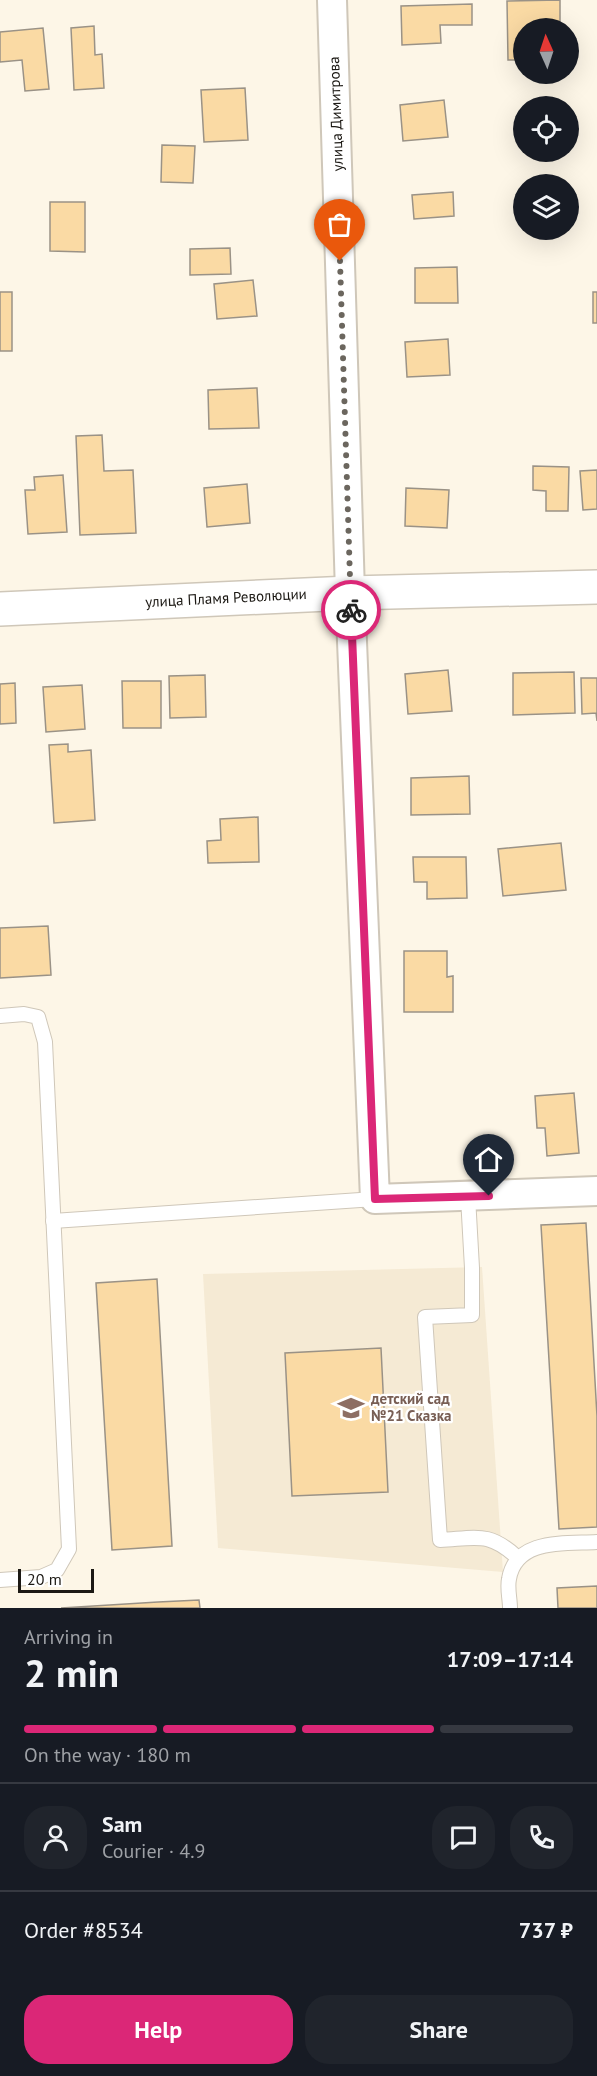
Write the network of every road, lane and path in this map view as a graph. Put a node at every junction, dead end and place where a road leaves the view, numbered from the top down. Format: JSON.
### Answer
{"nodes":[{"id":1,"x":332,"y":0,"type":"edge"},
{"id":2,"x":597,"y":587,"type":"edge"},
{"id":3,"x":350,"y":593,"type":"junction"},
{"id":4,"x":0,"y":609,"type":"edge"},
{"id":5,"x":0,"y":1016,"type":"edge"},
{"id":6,"x":597,"y":1191,"type":"edge"},
{"id":7,"x":468,"y":1197,"type":"junction"},
{"id":8,"x":375,"y":1199,"type":"junction"},
{"id":9,"x":53,"y":1221,"type":"junction"},
{"id":10,"x":597,"y":1542,"type":"edge"},
{"id":11,"x":518,"y":1558,"type":"junction"},
{"id":12,"x":0,"y":1580,"type":"edge"},
{"id":13,"x":510,"y":1608,"type":"edge"}],
"edges":[{"from":1,"to":3,"type":"street","name":"улица Димитрова"},
{"from":2,"to":3,"type":"street","name":"улица Пламя Революции"},
{"from":3,"to":4,"type":"street","name":"улица Пламя Революции"},
{"from":3,"to":8,"type":"street","name":"улица Димитрова"},
{"from":5,"to":9,"type":"lane"},
{"from":6,"to":7,"type":"street"},
{"from":7,"to":8,"type":"street"},
{"from":7,"to":11,"type":"lane"},
{"from":8,"to":9,"type":"lane"},
{"from":9,"to":12,"type":"lane"},
{"from":10,"to":11,"type":"lane"},
{"from":11,"to":13,"type":"lane"}]}
